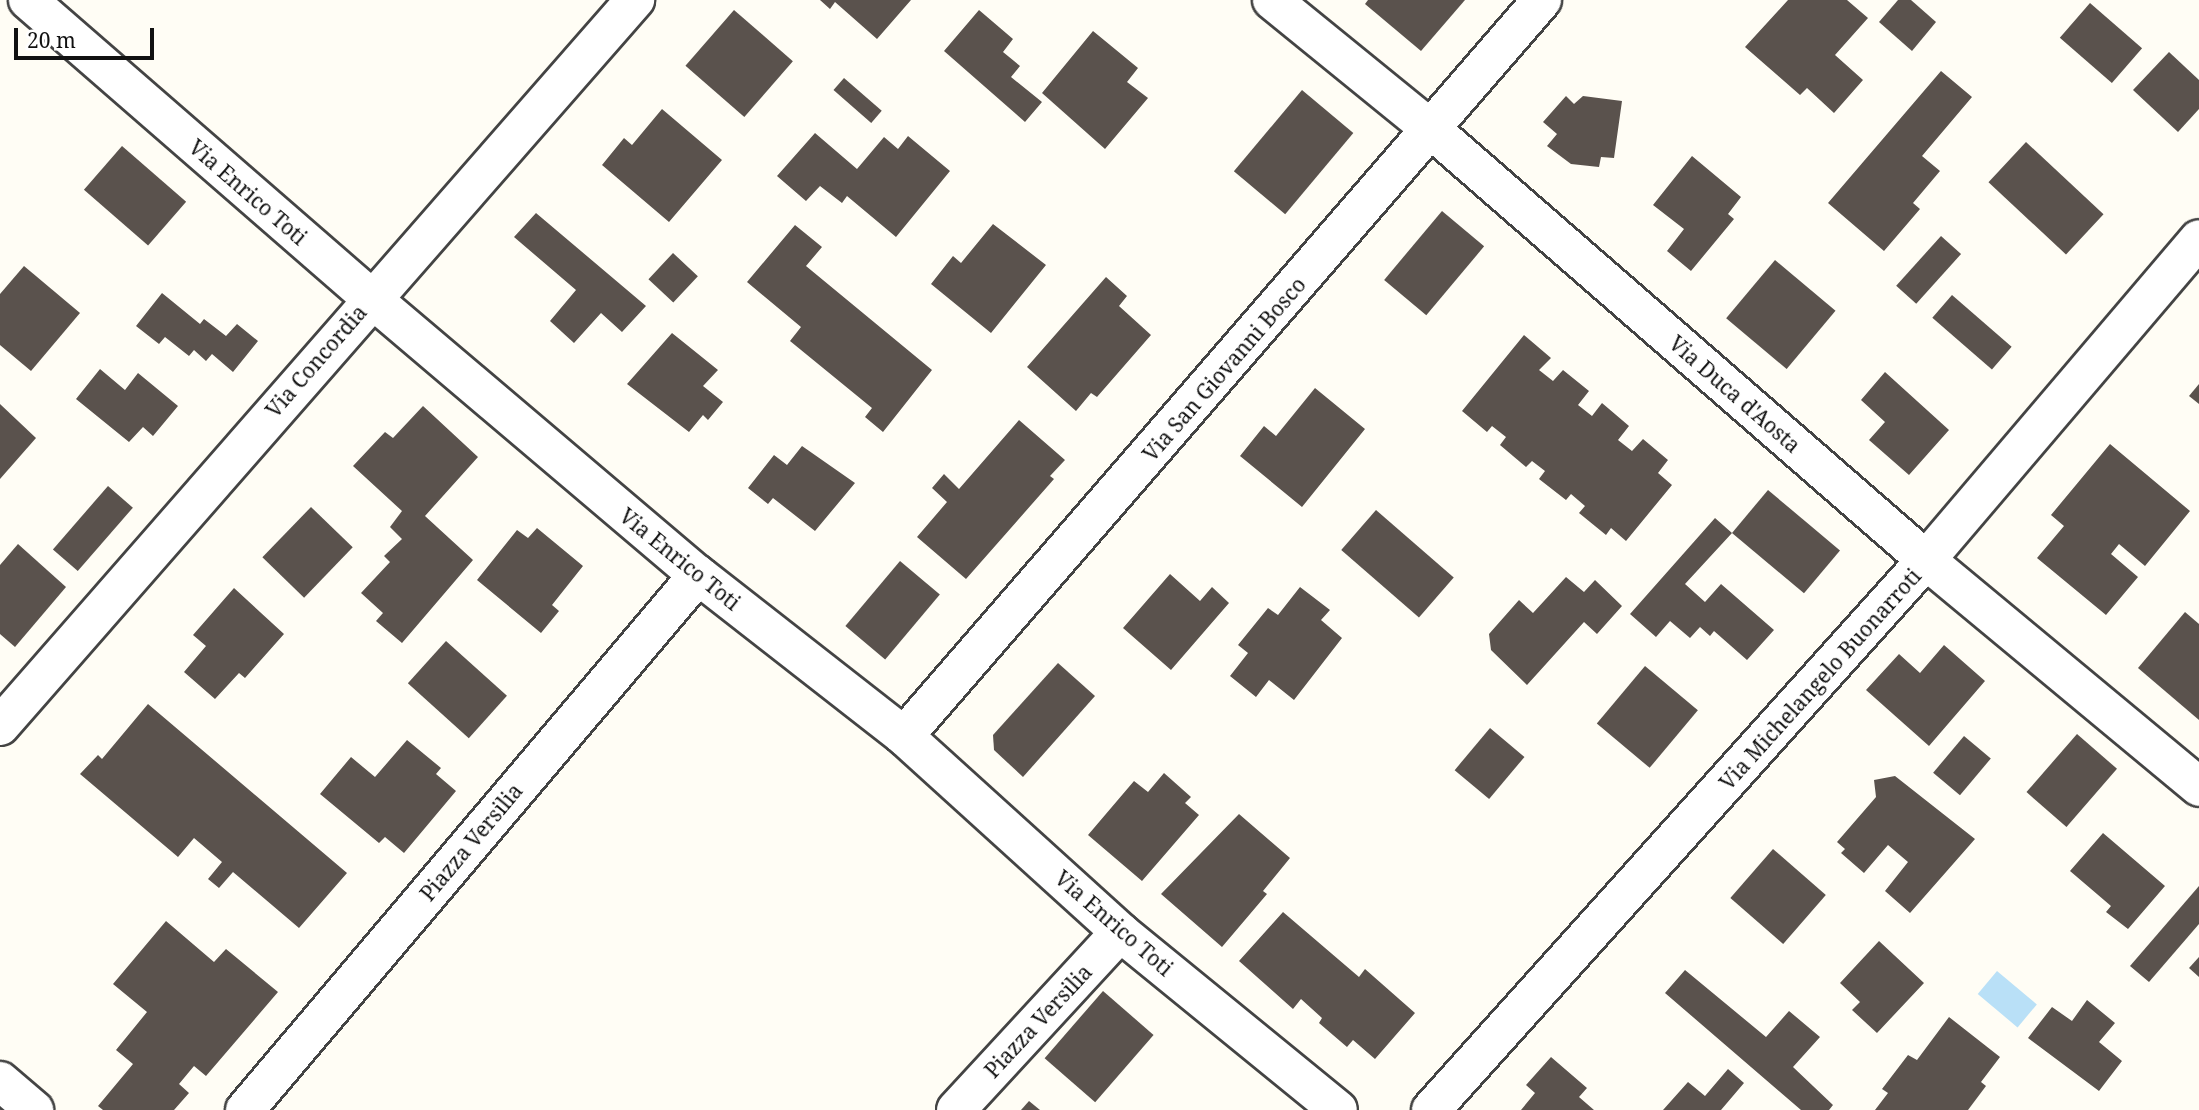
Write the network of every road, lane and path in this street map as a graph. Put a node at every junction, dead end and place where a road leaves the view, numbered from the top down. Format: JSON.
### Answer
{"nodes":[{"id":1,"x":28,"y":0,"type":"edge"},
{"id":2,"x":635,"y":0,"type":"edge"},
{"id":3,"x":1272,"y":0,"type":"edge"},
{"id":4,"x":1542,"y":0,"type":"edge"},
{"id":5,"x":1432,"y":130,"type":"junction"},
{"id":6,"x":2199,"y":239,"type":"edge"},
{"id":7,"x":371,"y":298,"type":"junction"},
{"id":8,"x":1926,"y":560,"type":"junction"},
{"id":9,"x":698,"y":575,"type":"junction"},
{"id":10,"x":0,"y":726,"type":"edge"},
{"id":11,"x":904,"y":736,"type":"junction"},
{"id":12,"x":2199,"y":787,"type":"edge"},
{"id":13,"x":1120,"y":932,"type":"junction"},
{"id":14,"x":0,"y":1081,"type":"edge"},
{"id":15,"x":34,"y":1110,"type":"edge"},
{"id":16,"x":245,"y":1110,"type":"edge"},
{"id":17,"x":956,"y":1110,"type":"edge"},
{"id":18,"x":1338,"y":1110,"type":"edge"},
{"id":19,"x":1431,"y":1110,"type":"edge"}],
"edges":[{"from":1,"to":7,"type":"street","name":"Via Enrico Toti"},
{"from":2,"to":7,"type":"street","name":"Via Concordia"},
{"from":3,"to":5,"type":"street","name":"Via Duca d'Aosta"},
{"from":4,"to":5,"type":"street","name":"Via San Giovanni Bosco"},
{"from":5,"to":8,"type":"street","name":"Via Duca d'Aosta"},
{"from":5,"to":11,"type":"street","name":"Via San Giovanni Bosco"},
{"from":6,"to":8,"type":"street","name":"Via Michelangelo Buonarroti"},
{"from":7,"to":9,"type":"street","name":"Via Enrico Toti"},
{"from":7,"to":10,"type":"street","name":"Via Concordia"},
{"from":8,"to":12,"type":"street","name":"Via Duca d'Aosta"},
{"from":8,"to":19,"type":"street","name":"Via Michelangelo Buonarroti"},
{"from":9,"to":11,"type":"street","name":"Via Enrico Toti"},
{"from":9,"to":16,"type":"street","name":"Piazza Versilia"},
{"from":11,"to":13,"type":"street","name":"Via Enrico Toti"},
{"from":13,"to":17,"type":"street","name":"Piazza Versilia"},
{"from":13,"to":18,"type":"street","name":"Via Enrico Toti"},
{"from":14,"to":15,"type":"street"}]}
